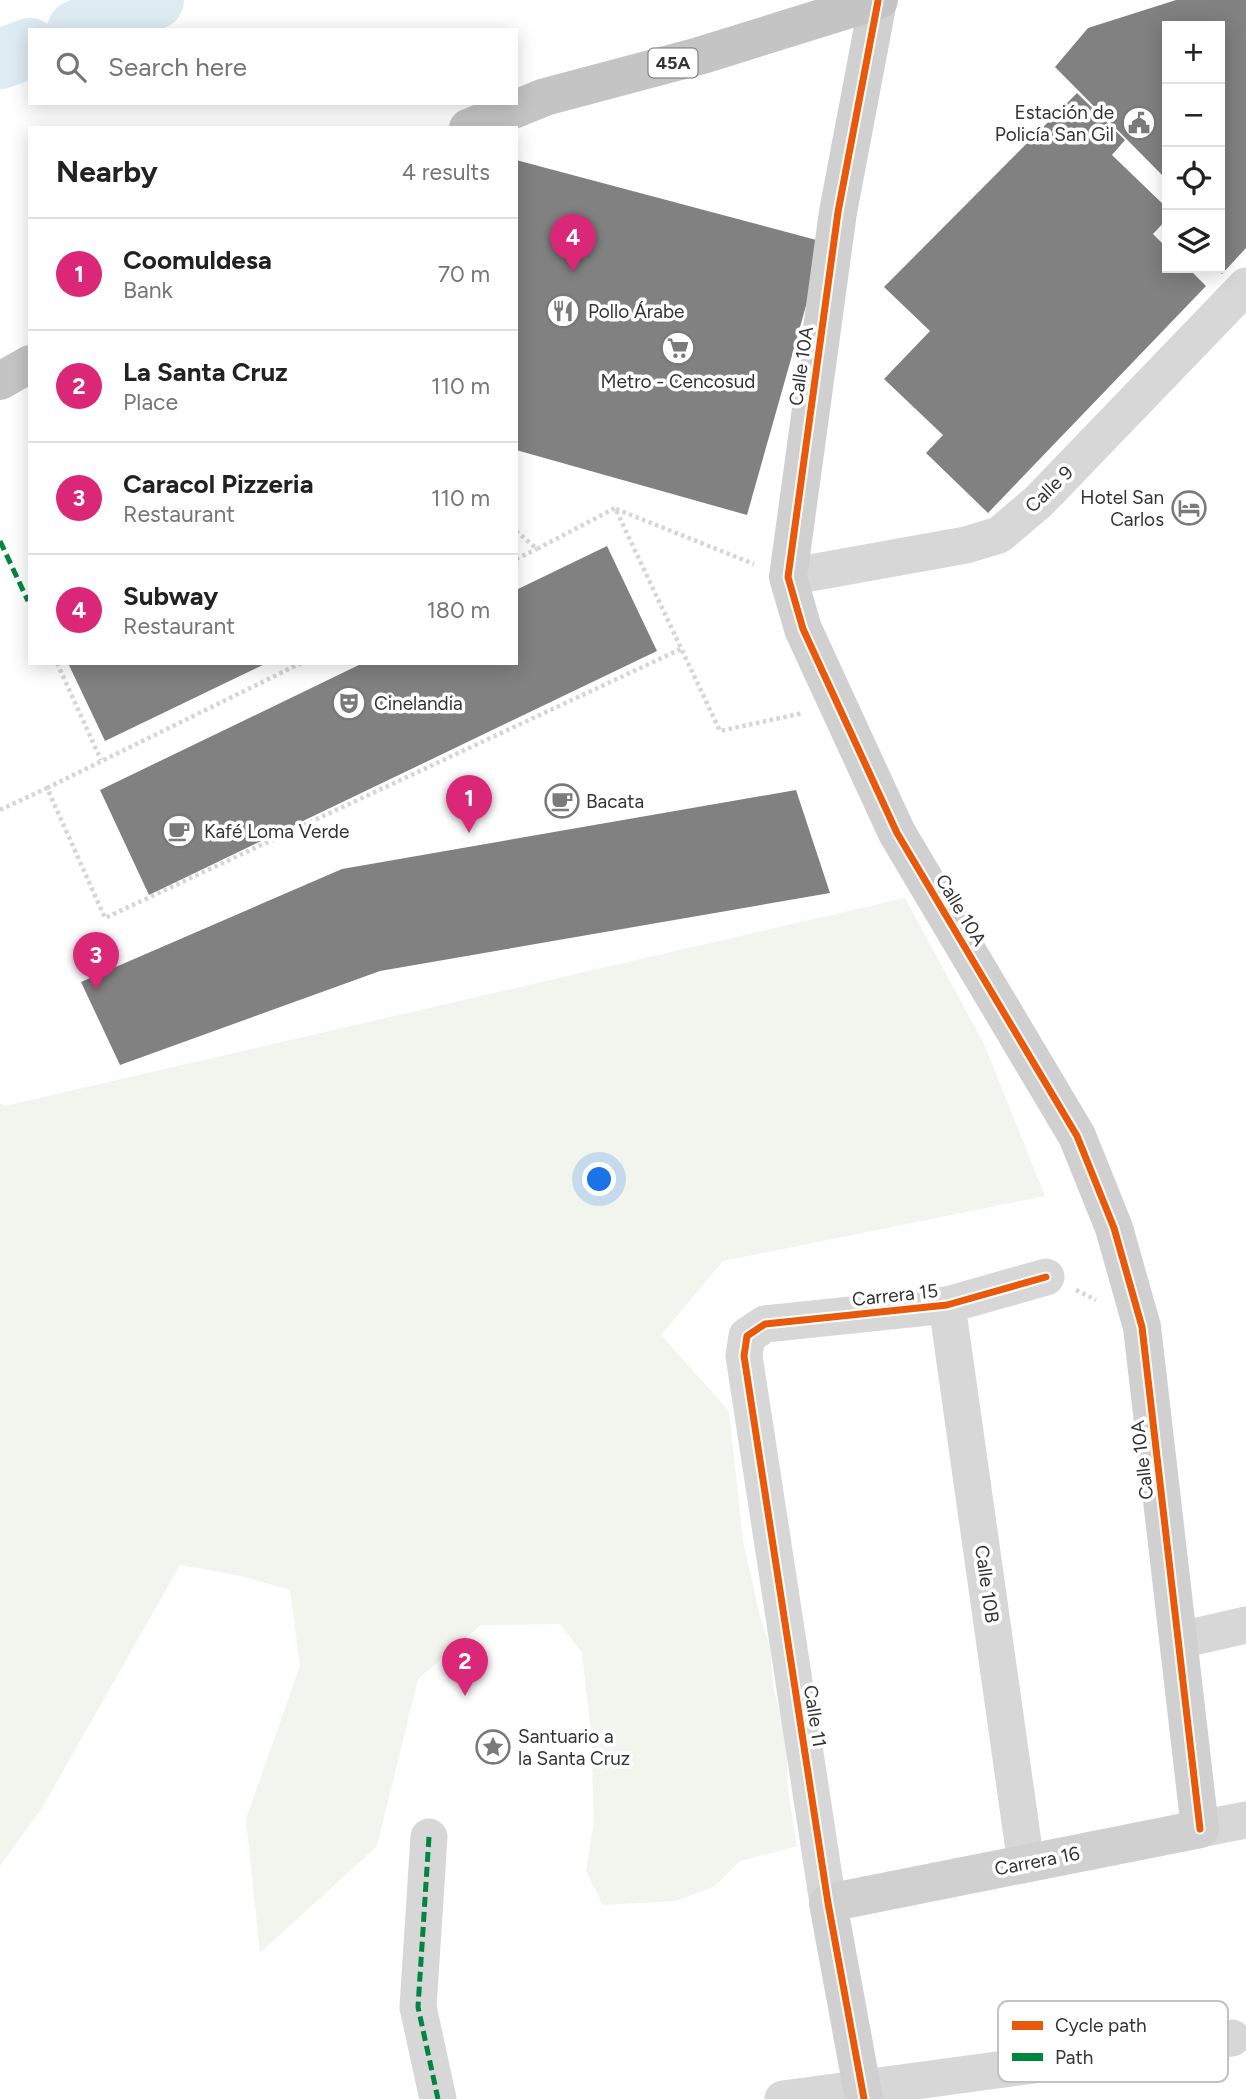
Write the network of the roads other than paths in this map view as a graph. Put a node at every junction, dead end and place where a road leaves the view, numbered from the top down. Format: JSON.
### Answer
{"nodes":[{"id":1,"x":878,"y":0,"type":"edge"},
{"id":2,"x":473,"y":126,"type":"edge"},
{"id":3,"x":1246,"y":286,"type":"edge"},
{"id":4,"x":28,"y":365,"type":"edge"},
{"id":5,"x":0,"y":381,"type":"edge"},
{"id":6,"x":788,"y":577,"type":"junction"},
{"id":7,"x":1046,"y":1277,"type":"dead end"},
{"id":8,"x":947,"y":1305,"type":"junction"},
{"id":9,"x":747,"y":1336,"type":"joint"},
{"id":10,"x":1246,"y":1625,"type":"edge"},
{"id":11,"x":1180,"y":1640,"type":"junction"},
{"id":12,"x":1246,"y":1820,"type":"edge"},
{"id":13,"x":1200,"y":1829,"type":"junction"},
{"id":14,"x":429,"y":1837,"type":"dead end"},
{"id":15,"x":1026,"y":1864,"type":"junction"},
{"id":16,"x":828,"y":1903,"type":"junction"},
{"id":17,"x":1232,"y":2038,"type":"dead end"},
{"id":18,"x":1228,"y":2039,"type":"edge"},
{"id":19,"x":998,"y":2073,"type":"edge"},
{"id":20,"x":862,"y":2093,"type":"edge"},
{"id":21,"x":438,"y":2099,"type":"edge"},
{"id":22,"x":783,"y":2099,"type":"edge"}],
"edges":[{"from":1,"to":2,"type":"highway","number":"45A"},
{"from":1,"to":6,"type":"street","name":"Calle 10A"},
{"from":3,"to":6,"type":"street","name":"Calle 9"},
{"from":4,"to":5,"type":"highway"},
{"from":6,"to":11,"type":"street","name":"Calle 10A"},
{"from":7,"to":8,"type":"street","name":"Carrera 15"},
{"from":8,"to":9,"type":"street","name":"Carrera 15"},
{"from":8,"to":15,"type":"street","name":"Calle 10B"},
{"from":9,"to":16,"type":"street","name":"Calle 11"},
{"from":10,"to":11,"type":"street"},
{"from":11,"to":13,"type":"street","name":"Calle 10A"},
{"from":12,"to":13,"type":"street","name":"Carrera 16"},
{"from":13,"to":15,"type":"street","name":"Carrera 16"},
{"from":14,"to":21,"type":"street"},
{"from":15,"to":16,"type":"street","name":"Carrera 16"},
{"from":16,"to":20,"type":"street","name":"Calle 11"},
{"from":17,"to":18,"type":"street"},
{"from":19,"to":20,"type":"street"},
{"from":20,"to":22,"type":"street"}]}
